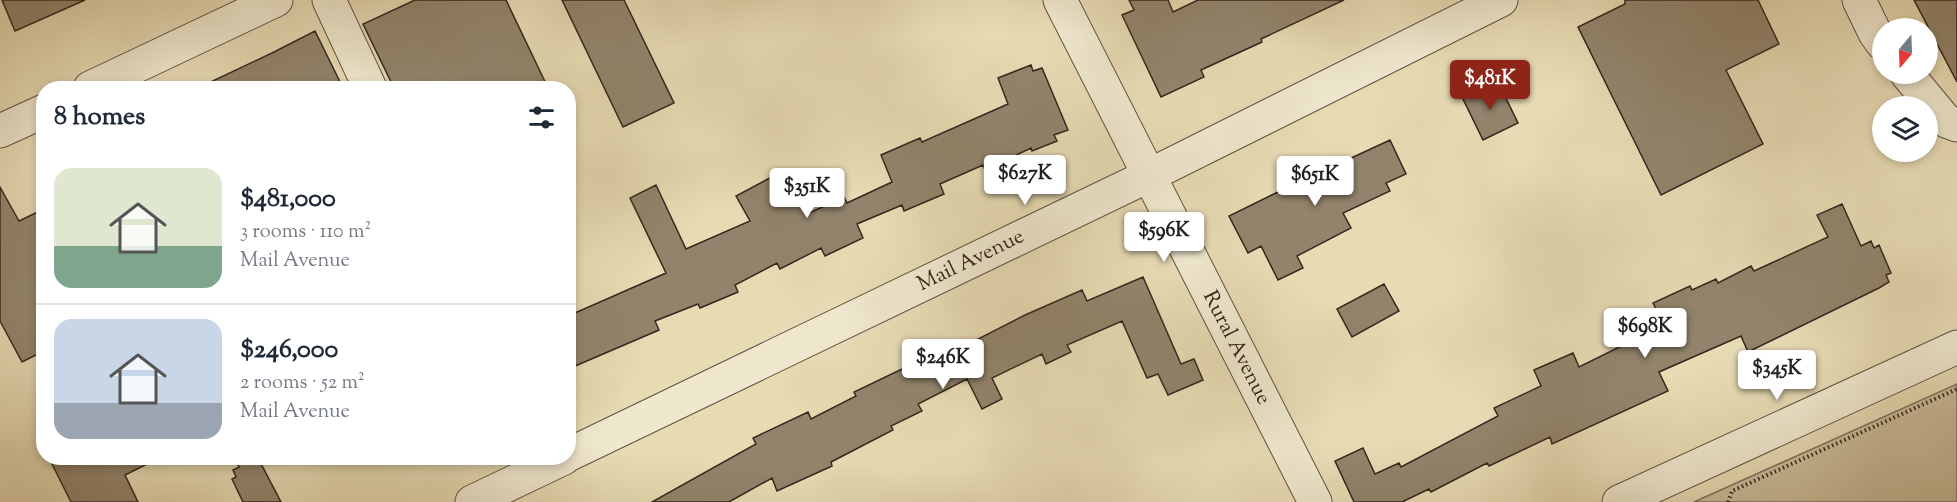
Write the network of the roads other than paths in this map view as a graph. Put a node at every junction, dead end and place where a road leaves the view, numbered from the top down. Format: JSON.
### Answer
{"nodes":[{"id":1,"x":276,"y":0,"type":"edge"},
{"id":2,"x":329,"y":0,"type":"edge"},
{"id":3,"x":1060,"y":0,"type":"edge"},
{"id":4,"x":1501,"y":0,"type":"edge"},
{"id":5,"x":1859,"y":0,"type":"edge"},
{"id":6,"x":1872,"y":27,"type":"edge"},
{"id":7,"x":105,"y":81,"type":"edge"},
{"id":8,"x":367,"y":81,"type":"edge"},
{"id":9,"x":1915,"y":84,"type":"edge"},
{"id":10,"x":36,"y":115,"type":"edge"},
{"id":11,"x":1957,"y":124,"type":"edge"},
{"id":12,"x":0,"y":131,"type":"edge"},
{"id":13,"x":1148,"y":176,"type":"junction"},
{"id":14,"x":1957,"y":347,"type":"edge"},
{"id":15,"x":576,"y":451,"type":"edge"},
{"id":16,"x":549,"y":465,"type":"edge"},
{"id":17,"x":472,"y":502,"type":"edge"},
{"id":18,"x":1315,"y":502,"type":"edge"},
{"id":19,"x":1619,"y":502,"type":"edge"}],
"edges":[{"from":1,"to":7,"type":"street"},
{"from":2,"to":8,"type":"street"},
{"from":3,"to":13,"type":"street","name":"Rural Avenue"},
{"from":4,"to":13,"type":"street","name":"Mail Avenue"},
{"from":5,"to":6,"type":"street"},
{"from":9,"to":11,"type":"street"},
{"from":10,"to":12,"type":"street"},
{"from":13,"to":15,"type":"street","name":"Mail Avenue"},
{"from":13,"to":18,"type":"street","name":"Rural Avenue"},
{"from":14,"to":19,"type":"street"},
{"from":16,"to":17,"type":"street"}]}
